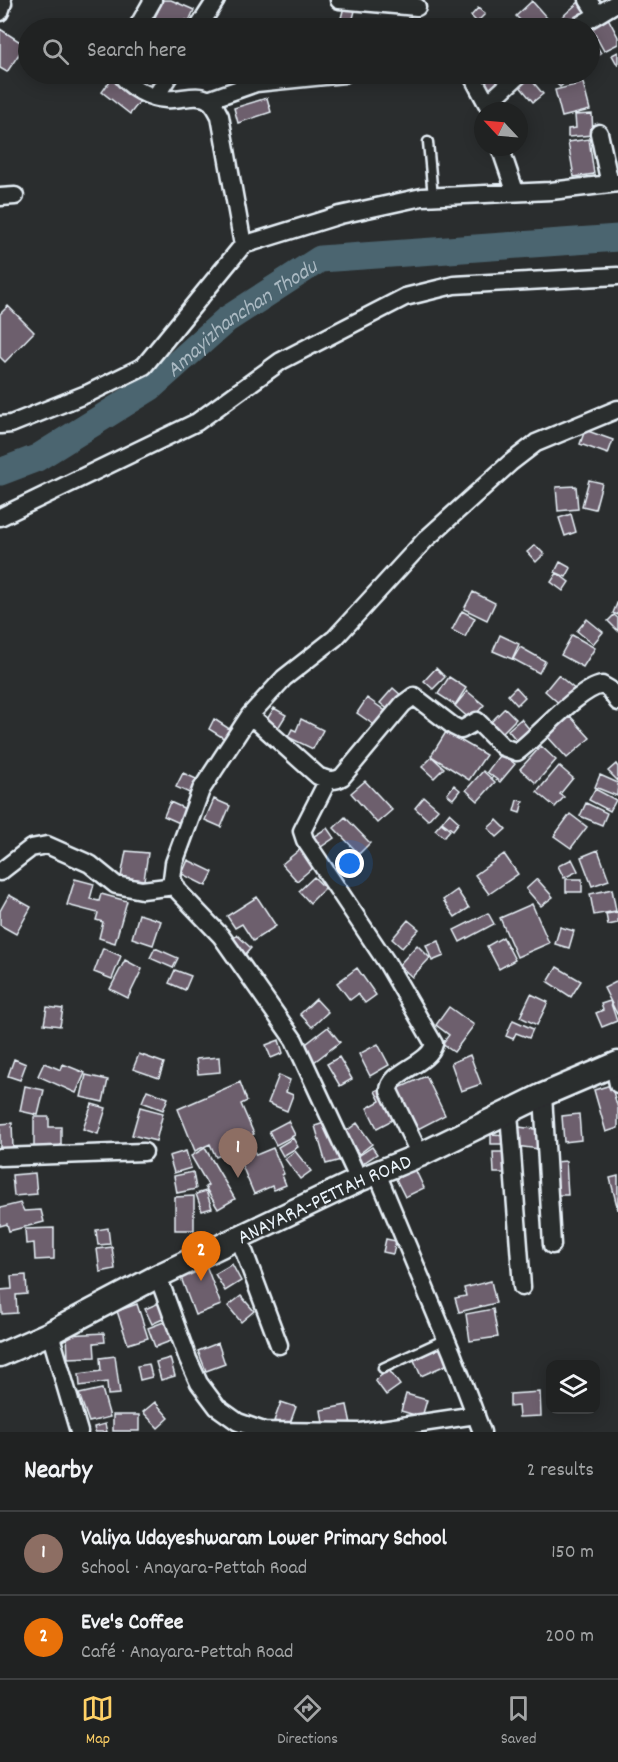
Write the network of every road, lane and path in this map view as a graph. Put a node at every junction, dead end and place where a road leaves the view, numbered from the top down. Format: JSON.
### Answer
{"nodes":[{"id":1,"x":153,"y":0,"type":"edge"},
{"id":2,"x":216,"y":0,"type":"edge"},
{"id":3,"x":339,"y":0,"type":"edge"},
{"id":4,"x":0,"y":1,"type":"edge"},
{"id":5,"x":618,"y":2,"type":"edge"},
{"id":6,"x":417,"y":7,"type":"dead end"},
{"id":7,"x":592,"y":7,"type":"edge"},
{"id":8,"x":0,"y":12,"type":"edge"},
{"id":9,"x":143,"y":18,"type":"edge"},
{"id":10,"x":204,"y":18,"type":"edge"},
{"id":11,"x":130,"y":84,"type":"edge"},
{"id":12,"x":164,"y":84,"type":"edge"},
{"id":13,"x":253,"y":84,"type":"edge"},
{"id":14,"x":476,"y":84,"type":"edge"},
{"id":15,"x":509,"y":84,"type":"edge"},
{"id":16,"x":156,"y":96,"type":"junction"},
{"id":17,"x":208,"y":99,"type":"junction"},
{"id":18,"x":599,"y":132,"type":"dead end"},
{"id":19,"x":428,"y":142,"type":"dead end"},
{"id":20,"x":503,"y":156,"type":"edge"},
{"id":21,"x":614,"y":184,"type":"edge"},
{"id":22,"x":515,"y":191,"type":"junction"},
{"id":23,"x":433,"y":196,"type":"junction"},
{"id":24,"x":243,"y":245,"type":"junction"},
{"id":25,"x":618,"y":276,"type":"edge"},
{"id":26,"x":618,"y":408,"type":"edge"},
{"id":27,"x":4,"y":421,"type":"edge"},
{"id":28,"x":0,"y":518,"type":"edge"},
{"id":29,"x":618,"y":702,"type":"edge"},
{"id":30,"x":250,"y":715,"type":"junction"},
{"id":31,"x":328,"y":780,"type":"junction"},
{"id":32,"x":0,"y":872,"type":"edge"},
{"id":33,"x":175,"y":886,"type":"junction"},
{"id":34,"x":617,"y":1070,"type":"edge"},
{"id":35,"x":543,"y":1095,"type":"junction"},
{"id":36,"x":509,"y":1113,"type":"junction"},
{"id":37,"x":144,"y":1152,"type":"dead end"},
{"id":38,"x":420,"y":1155,"type":"junction"},
{"id":39,"x":0,"y":1157,"type":"edge"},
{"id":40,"x":368,"y":1177,"type":"junction"},
{"id":41,"x":239,"y":1238,"type":"junction"},
{"id":42,"x":552,"y":1245,"type":"dead end"},
{"id":43,"x":159,"y":1276,"type":"junction"},
{"id":44,"x":522,"y":1287,"type":"dead end"},
{"id":45,"x":50,"y":1333,"type":"junction"},
{"id":46,"x":446,"y":1339,"type":"junction"},
{"id":47,"x":279,"y":1345,"type":"dead end"},
{"id":48,"x":0,"y":1355,"type":"edge"},
{"id":49,"x":383,"y":1368,"type":"dead end"},
{"id":50,"x":476,"y":1415,"type":"junction"},
{"id":51,"x":257,"y":1431,"type":"edge"},
{"id":52,"x":80,"y":1432,"type":"edge"},
{"id":53,"x":482,"y":1432,"type":"edge"}],
"edges":[{"from":1,"to":9,"type":"street"},
{"from":2,"to":10,"type":"street"},
{"from":3,"to":6,"type":"street"},
{"from":4,"to":8,"type":"street"},
{"from":5,"to":7,"type":"street"},
{"from":11,"to":16,"type":"street"},
{"from":12,"to":16,"type":"street"},
{"from":13,"to":17,"type":"street"},
{"from":14,"to":15,"type":"street"},
{"from":16,"to":17,"type":"street"},
{"from":17,"to":24,"type":"street"},
{"from":18,"to":21,"type":"street"},
{"from":19,"to":23,"type":"lane"},
{"from":20,"to":22,"type":"street"},
{"from":21,"to":22,"type":"street"},
{"from":22,"to":23,"type":"street"},
{"from":23,"to":24,"type":"street"},
{"from":24,"to":27,"type":"street"},
{"from":25,"to":28,"type":"street"},
{"from":26,"to":30,"type":"street"},
{"from":29,"to":31,"type":"street"},
{"from":30,"to":31,"type":"street"},
{"from":30,"to":33,"type":"street"},
{"from":31,"to":38,"type":"street"},
{"from":32,"to":33,"type":"street"},
{"from":33,"to":40,"type":"street"},
{"from":34,"to":35,"type":"main road","name":"ANAYARA-PETTAH ROAD"},
{"from":35,"to":36,"type":"main road","name":"ANAYARA-PETTAH ROAD"},
{"from":35,"to":42,"type":"street"},
{"from":36,"to":38,"type":"main road","name":"ANAYARA-PETTAH ROAD"},
{"from":36,"to":44,"type":"street"},
{"from":37,"to":39,"type":"street"},
{"from":38,"to":40,"type":"main road","name":"ANAYARA-PETTAH ROAD"},
{"from":40,"to":41,"type":"main road","name":"ANAYARA-PETTAH ROAD"},
{"from":40,"to":46,"type":"street"},
{"from":41,"to":43,"type":"main road","name":"ANAYARA-PETTAH ROAD"},
{"from":41,"to":47,"type":"street"},
{"from":43,"to":45,"type":"main road","name":"ANAYARA-PETTAH ROAD"},
{"from":43,"to":51,"type":"street"},
{"from":45,"to":48,"type":"main road","name":"ANAYARA-PETTAH ROAD"},
{"from":45,"to":52,"type":"street"},
{"from":46,"to":49,"type":"lane"},
{"from":46,"to":50,"type":"street"},
{"from":50,"to":51,"type":"street"},
{"from":50,"to":53,"type":"street"}]}
